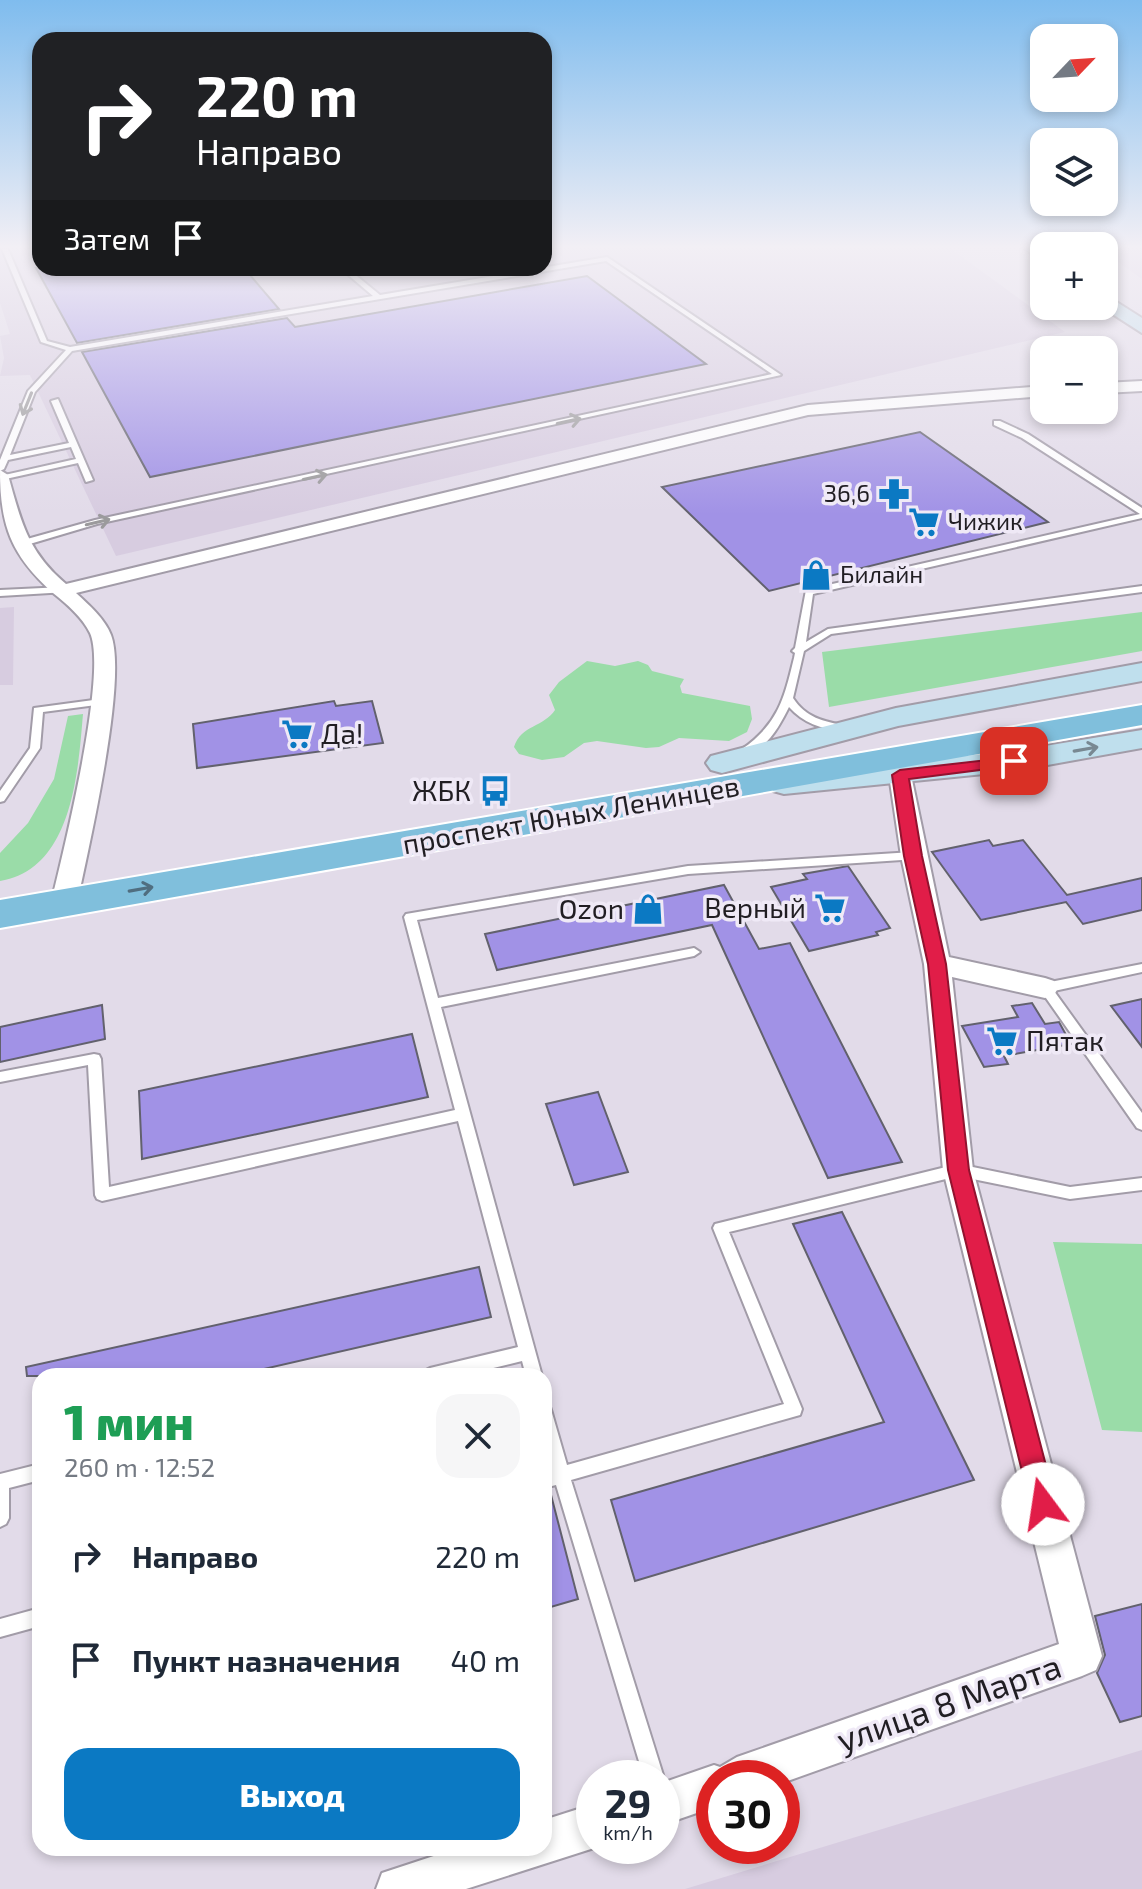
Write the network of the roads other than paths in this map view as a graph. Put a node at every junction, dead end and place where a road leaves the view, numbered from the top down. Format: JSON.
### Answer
{"nodes":[{"id":1,"x":42,"y":337,"type":"edge"},
{"id":2,"x":140,"y":337,"type":"edge"},
{"id":3,"x":722,"y":337,"type":"edge"},
{"id":4,"x":70,"y":349,"type":"junction"},
{"id":5,"x":1142,"y":386,"type":"edge"},
{"id":6,"x":1118,"y":387,"type":"edge"},
{"id":7,"x":1030,"y":392,"type":"edge"},
{"id":8,"x":55,"y":401,"type":"dead end"},
{"id":9,"x":997,"y":423,"type":"dead end"},
{"id":10,"x":72,"y":445,"type":"junction"},
{"id":11,"x":78,"y":461,"type":"junction"},
{"id":12,"x":0,"y":469,"type":"edge"},
{"id":13,"x":2,"y":470,"type":"edge"},
{"id":14,"x":89,"y":480,"type":"dead end"},
{"id":15,"x":1142,"y":514,"type":"edge"},
{"id":16,"x":23,"y":543,"type":"junction"},
{"id":17,"x":1142,"y":588,"type":"edge"},
{"id":18,"x":64,"y":590,"type":"junction"},
{"id":19,"x":0,"y":593,"type":"edge"},
{"id":20,"x":797,"y":651,"type":"junction"},
{"id":21,"x":1142,"y":672,"type":"edge"},
{"id":22,"x":1142,"y":694,"type":"edge"},
{"id":23,"x":789,"y":699,"type":"junction"},
{"id":24,"x":101,"y":702,"type":"junction"},
{"id":25,"x":1142,"y":715,"type":"edge"},
{"id":26,"x":856,"y":727,"type":"junction"},
{"id":27,"x":1142,"y":739,"type":"edge"},
{"id":28,"x":726,"y":775,"type":"junction"},
{"id":29,"x":900,"y":775,"type":"junction"},
{"id":30,"x":0,"y":799,"type":"edge"},
{"id":31,"x":913,"y":856,"type":"junction"},
{"id":32,"x":0,"y":887,"type":"edge"},
{"id":33,"x":67,"y":888,"type":"junction"},
{"id":34,"x":0,"y":914,"type":"edge"},
{"id":35,"x":694,"y":952,"type":"dead end"},
{"id":36,"x":937,"y":964,"type":"junction"},
{"id":37,"x":1142,"y":968,"type":"edge"},
{"id":38,"x":1045,"y":988,"type":"junction"},
{"id":39,"x":434,"y":1004,"type":"junction"},
{"id":40,"x":0,"y":1077,"type":"edge"},
{"id":41,"x":463,"y":1114,"type":"junction"},
{"id":42,"x":1142,"y":1124,"type":"edge"},
{"id":43,"x":958,"y":1170,"type":"junction"},
{"id":44,"x":1142,"y":1184,"type":"edge"},
{"id":45,"x":528,"y":1352,"type":"junction"},
{"id":46,"x":463,"y":1368,"type":"edge"},
{"id":47,"x":532,"y":1368,"type":"edge"},
{"id":48,"x":32,"y":1474,"type":"edge"},
{"id":49,"x":552,"y":1477,"type":"edge"},
{"id":50,"x":0,"y":1518,"type":"edge"},
{"id":51,"x":32,"y":1619,"type":"edge"},
{"id":52,"x":0,"y":1628,"type":"edge"},
{"id":53,"x":648,"y":1760,"type":"edge"},
{"id":54,"x":788,"y":1760,"type":"edge"},
{"id":55,"x":576,"y":1832,"type":"edge"},
{"id":56,"x":552,"y":1839,"type":"edge"},
{"id":57,"x":501,"y":1856,"type":"edge"},
{"id":58,"x":398,"y":1889,"type":"edge"}],
"edges":[{"from":1,"to":4,"type":"lane"},
{"from":2,"to":4,"type":"lane"},
{"from":16,"to":3,"type":"lane","one_way":true},
{"from":4,"to":13,"type":"lane","one_way":true},
{"from":5,"to":6,"type":"street"},
{"from":7,"to":18,"type":"street"},
{"from":8,"to":10,"type":"lane"},
{"from":9,"to":15,"type":"lane"},
{"from":10,"to":11,"type":"lane"},
{"from":10,"to":13,"type":"lane"},
{"from":11,"to":13,"type":"lane"},
{"from":11,"to":14,"type":"lane"},
{"from":12,"to":13,"type":"lane"},
{"from":13,"to":16,"type":"street"},
{"from":15,"to":20,"type":"lane"},
{"from":16,"to":18,"type":"street"},
{"from":17,"to":20,"type":"lane"},
{"from":18,"to":19,"type":"lane"},
{"from":18,"to":24,"type":"street"},
{"from":20,"to":23,"type":"lane"},
{"from":21,"to":26,"type":"main road"},
{"from":22,"to":28,"type":"main road","name":"проспект Юных Ленинцев"},
{"from":23,"to":26,"type":"lane"},
{"from":23,"to":28,"type":"lane"},
{"from":24,"to":30,"type":"lane"},
{"from":24,"to":33,"type":"street"},
{"from":25,"to":28,"type":"main road","name":"проспект Юных Ленинцев"},
{"from":26,"to":28,"type":"main road"},
{"from":29,"to":27,"type":"main road","one_way":true},
{"from":28,"to":29,"type":"main road"},
{"from":28,"to":33,"type":"main road","name":"проспект Юных Ленинцев"},
{"from":29,"to":31,"type":"street","name":"улица 8 Марта"},
{"from":31,"to":36,"type":"street","name":"улица 8 Марта"},
{"from":31,"to":39,"type":"lane"},
{"from":32,"to":33,"type":"main road","name":"проспект Юных Ленинцев"},
{"from":33,"to":34,"type":"main road","name":"проспект Юных Ленинцев"},
{"from":35,"to":39,"type":"lane"},
{"from":36,"to":38,"type":"street"},
{"from":36,"to":43,"type":"street","name":"улица 8 Марта"},
{"from":37,"to":38,"type":"lane"},
{"from":38,"to":42,"type":"lane"},
{"from":39,"to":41,"type":"lane"},
{"from":40,"to":41,"type":"lane"},
{"from":41,"to":45,"type":"lane"},
{"from":43,"to":44,"type":"lane"},
{"from":43,"to":49,"type":"lane"},
{"from":43,"to":54,"type":"street","name":"улица 8 Марта"},
{"from":45,"to":46,"type":"lane"},
{"from":45,"to":47,"type":"lane"},
{"from":48,"to":50,"type":"lane"},
{"from":49,"to":53,"type":"lane"},
{"from":51,"to":52,"type":"lane"},
{"from":55,"to":56,"type":"street"},
{"from":57,"to":58,"type":"street"}]}
